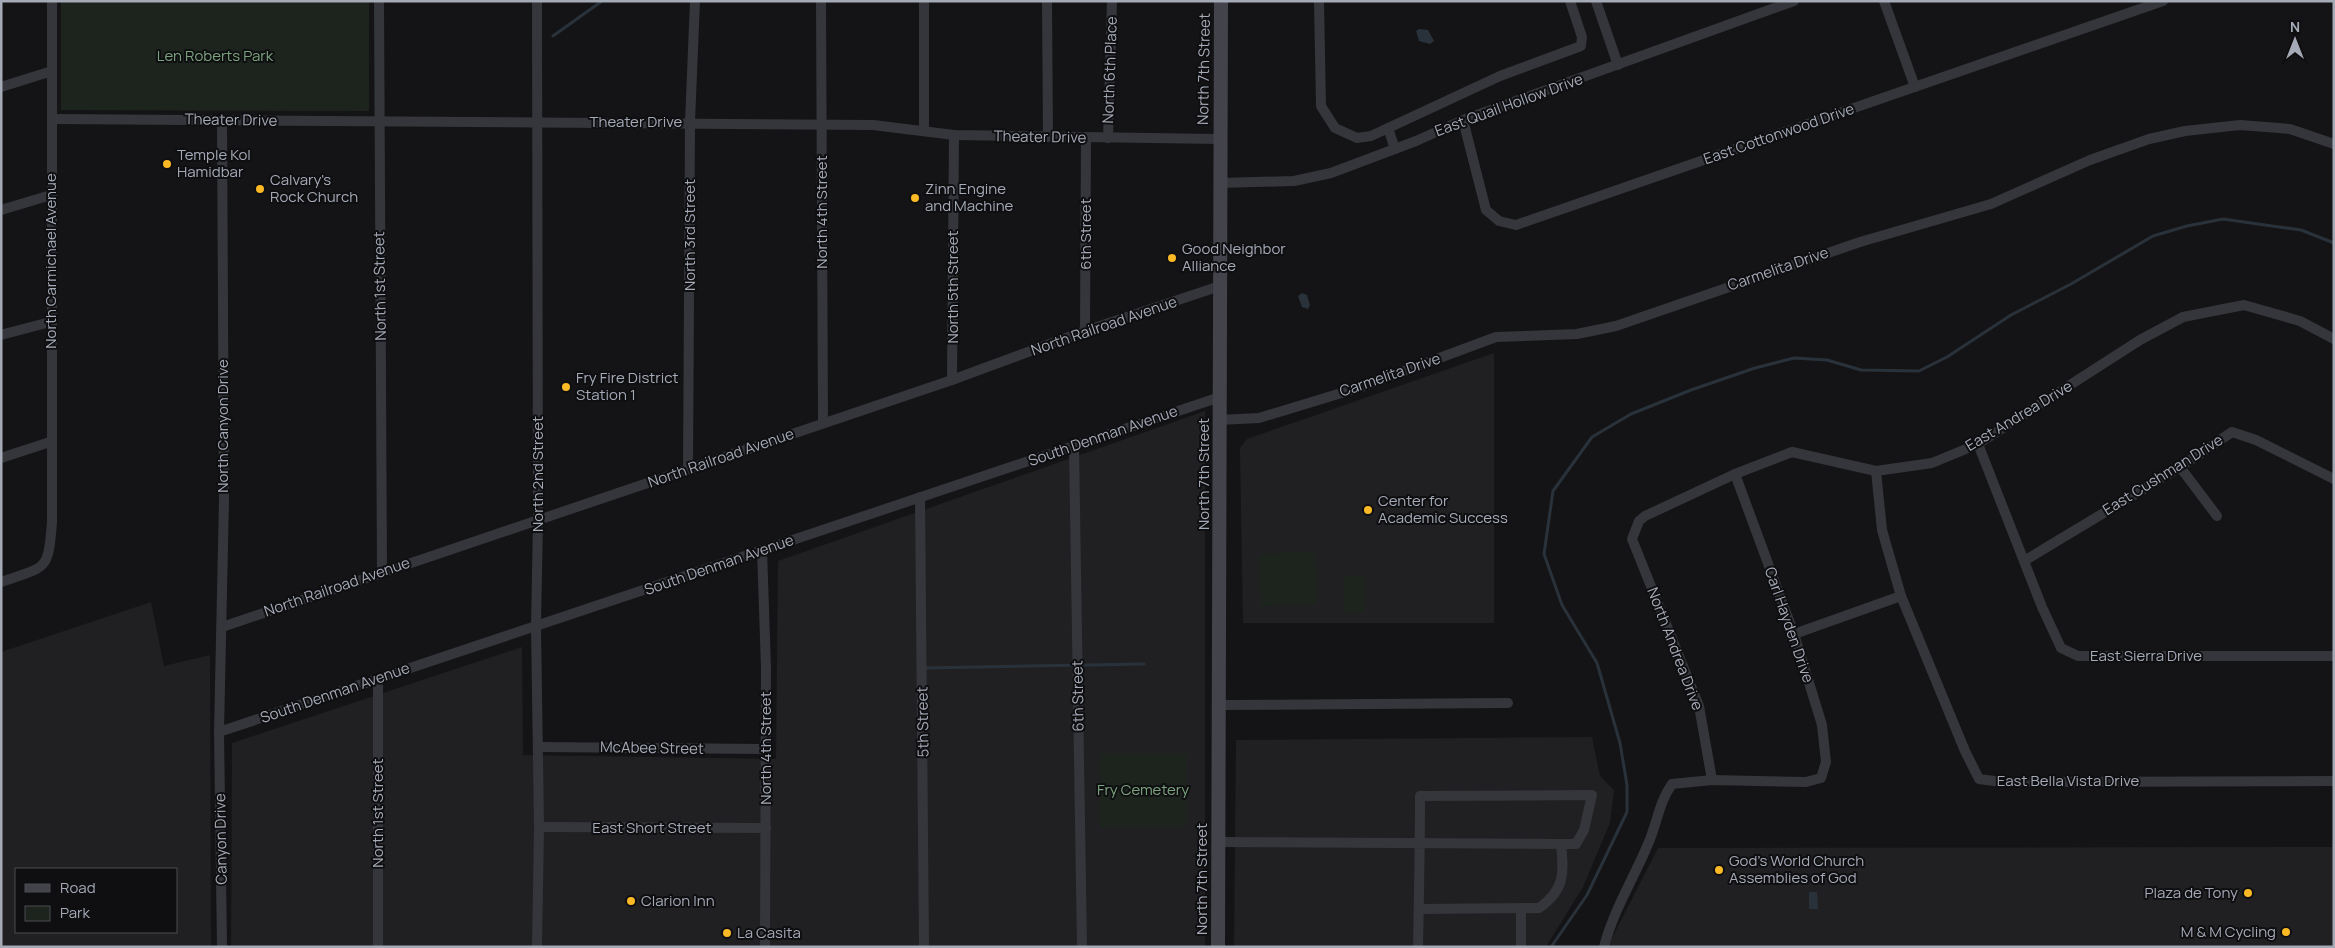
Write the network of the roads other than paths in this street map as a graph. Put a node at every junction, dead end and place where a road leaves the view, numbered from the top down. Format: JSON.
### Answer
{"nodes":[{"id":1,"x":52,"y":1,"type":"edge"},
{"id":2,"x":378,"y":1,"type":"edge"},
{"id":3,"x":537,"y":1,"type":"edge"},
{"id":4,"x":695,"y":1,"type":"edge"},
{"id":5,"x":821,"y":1,"type":"edge"},
{"id":6,"x":924,"y":1,"type":"edge"},
{"id":7,"x":1047,"y":1,"type":"edge"},
{"id":8,"x":1112,"y":1,"type":"edge"},
{"id":9,"x":1221,"y":1,"type":"edge"},
{"id":10,"x":1319,"y":1,"type":"edge"},
{"id":11,"x":1570,"y":1,"type":"edge"},
{"id":12,"x":1596,"y":1,"type":"edge"},
{"id":13,"x":1794,"y":1,"type":"edge"},
{"id":14,"x":1884,"y":1,"type":"edge"},
{"id":15,"x":2163,"y":1,"type":"edge"},
{"id":16,"x":1618,"y":65,"type":"junction"},
{"id":17,"x":52,"y":71,"type":"junction"},
{"id":18,"x":1,"y":87,"type":"edge"},
{"id":19,"x":1915,"y":87,"type":"junction"},
{"id":20,"x":52,"y":119,"type":"junction"},
{"id":21,"x":222,"y":120,"type":"junction"},
{"id":22,"x":1463,"y":120,"type":"junction"},
{"id":23,"x":378,"y":121,"type":"junction"},
{"id":24,"x":537,"y":121,"type":"junction"},
{"id":25,"x":690,"y":122,"type":"junction"},
{"id":26,"x":821,"y":124,"type":"junction"},
{"id":27,"x":1388,"y":128,"type":"junction"},
{"id":28,"x":924,"y":131,"type":"junction"},
{"id":29,"x":954,"y":135,"type":"junction"},
{"id":30,"x":1048,"y":137,"type":"junction"},
{"id":31,"x":1086,"y":138,"type":"junction"},
{"id":32,"x":1108,"y":138,"type":"junction"},
{"id":33,"x":1219,"y":139,"type":"junction"},
{"id":34,"x":2334,"y":144,"type":"edge"},
{"id":35,"x":1395,"y":149,"type":"junction"},
{"id":36,"x":1220,"y":182,"type":"junction"},
{"id":37,"x":51,"y":195,"type":"junction"},
{"id":38,"x":1,"y":210,"type":"edge"},
{"id":39,"x":1220,"y":288,"type":"junction"},
{"id":40,"x":50,"y":322,"type":"junction"},
{"id":41,"x":1085,"y":331,"type":"junction"},
{"id":42,"x":1,"y":335,"type":"edge"},
{"id":43,"x":2334,"y":339,"type":"edge"},
{"id":44,"x":952,"y":380,"type":"junction"},
{"id":45,"x":1220,"y":397,"type":"junction"},
{"id":46,"x":1220,"y":420,"type":"junction"},
{"id":47,"x":824,"y":422,"type":"junction"},
{"id":48,"x":50,"y":442,"type":"junction"},
{"id":49,"x":1978,"y":444,"type":"junction"},
{"id":50,"x":1074,"y":446,"type":"junction"},
{"id":51,"x":1,"y":458,"type":"edge"},
{"id":52,"x":2180,"y":467,"type":"junction"},
{"id":53,"x":688,"y":469,"type":"junction"},
{"id":54,"x":1876,"y":471,"type":"junction"},
{"id":55,"x":1735,"y":474,"type":"junction"},
{"id":56,"x":2334,"y":479,"type":"edge"},
{"id":57,"x":920,"y":497,"type":"junction"},
{"id":58,"x":2217,"y":516,"type":"dead end"},
{"id":59,"x":538,"y":521,"type":"junction"},
{"id":60,"x":1639,"y":521,"type":"joint"},
{"id":61,"x":762,"y":550,"type":"junction"},
{"id":62,"x":2024,"y":561,"type":"junction"},
{"id":63,"x":382,"y":571,"type":"junction"},
{"id":64,"x":1,"y":582,"type":"edge"},
{"id":65,"x":1901,"y":596,"type":"junction"},
{"id":66,"x":536,"y":626,"type":"junction"},
{"id":67,"x":222,"y":627,"type":"junction"},
{"id":68,"x":1794,"y":634,"type":"junction"},
{"id":69,"x":2334,"y":656,"type":"edge"},
{"id":70,"x":378,"y":679,"type":"junction"},
{"id":71,"x":1508,"y":703,"type":"dead end"},
{"id":72,"x":1220,"y":705,"type":"junction"},
{"id":73,"x":219,"y":732,"type":"junction"},
{"id":74,"x":539,"y":747,"type":"junction"},
{"id":75,"x":766,"y":749,"type":"junction"},
{"id":76,"x":1712,"y":780,"type":"junction"},
{"id":77,"x":2334,"y":781,"type":"edge"},
{"id":78,"x":539,"y":827,"type":"junction"},
{"id":79,"x":766,"y":828,"type":"junction"},
{"id":80,"x":1218,"y":842,"type":"junction"},
{"id":81,"x":1420,"y":843,"type":"junction"},
{"id":82,"x":1561,"y":844,"type":"junction"},
{"id":83,"x":1521,"y":908,"type":"junction"},
{"id":84,"x":1419,"y":909,"type":"junction"},
{"id":85,"x":222,"y":947,"type":"edge"},
{"id":86,"x":378,"y":947,"type":"edge"},
{"id":87,"x":537,"y":947,"type":"edge"},
{"id":88,"x":765,"y":947,"type":"edge"},
{"id":89,"x":924,"y":947,"type":"edge"},
{"id":90,"x":1082,"y":947,"type":"edge"},
{"id":91,"x":1218,"y":947,"type":"edge"},
{"id":92,"x":1418,"y":947,"type":"edge"},
{"id":93,"x":1520,"y":947,"type":"edge"},
{"id":94,"x":1604,"y":947,"type":"edge"}],
"edges":[{"from":1,"to":17,"type":"street","name":"North Carmichael Avenue"},
{"from":2,"to":23,"type":"street","name":"North 1st Street"},
{"from":3,"to":24,"type":"street","name":"North 2nd Street"},
{"from":4,"to":25,"type":"street","name":"North 3rd Street"},
{"from":5,"to":26,"type":"street","name":"North 4th Street"},
{"from":6,"to":28,"type":"street"},
{"from":7,"to":30,"type":"street"},
{"from":8,"to":32,"type":"street","name":"North 6th Place"},
{"from":9,"to":33,"type":"main road","name":"North 7th Street"},
{"from":10,"to":27,"type":"street"},
{"from":11,"to":27,"type":"street"},
{"from":12,"to":16,"type":"street"},
{"from":13,"to":16,"type":"street","name":"East Quail Hollow Drive"},
{"from":14,"to":19,"type":"street"},
{"from":15,"to":19,"type":"street","name":"East Cottonwood Drive"},
{"from":16,"to":22,"type":"street","name":"East Quail Hollow Drive"},
{"from":17,"to":18,"type":"street"},
{"from":17,"to":20,"type":"street","name":"North Carmichael Avenue"},
{"from":19,"to":22,"type":"street","name":"East Cottonwood Drive"},
{"from":20,"to":21,"type":"street","name":"Theater Drive"},
{"from":20,"to":37,"type":"street","name":"North Carmichael Avenue"},
{"from":21,"to":23,"type":"street","name":"Theater Drive"},
{"from":21,"to":67,"type":"street","name":"North Canyon Drive"},
{"from":22,"to":35,"type":"street","name":"East Quail Hollow Drive"},
{"from":23,"to":24,"type":"street","name":"Theater Drive"},
{"from":23,"to":63,"type":"street","name":"North 1st Street"},
{"from":24,"to":25,"type":"street","name":"Theater Drive"},
{"from":24,"to":59,"type":"street","name":"North 2nd Street"},
{"from":25,"to":26,"type":"street","name":"Theater Drive"},
{"from":25,"to":53,"type":"street","name":"North 3rd Street"},
{"from":26,"to":28,"type":"street","name":"Theater Drive"},
{"from":26,"to":47,"type":"street","name":"North 4th Street"},
{"from":27,"to":35,"type":"street"},
{"from":28,"to":29,"type":"street","name":"Theater Drive"},
{"from":29,"to":30,"type":"street","name":"Theater Drive"},
{"from":29,"to":44,"type":"street","name":"North 5th Street"},
{"from":30,"to":31,"type":"street","name":"Theater Drive"},
{"from":31,"to":32,"type":"street","name":"Theater Drive"},
{"from":31,"to":41,"type":"street","name":"6th Street"},
{"from":32,"to":33,"type":"street","name":"Theater Drive"},
{"from":33,"to":36,"type":"main road","name":"North 7th Street"},
{"from":34,"to":46,"type":"street","name":"Carmelita Drive"},
{"from":35,"to":36,"type":"street","name":"East Quail Hollow Drive"},
{"from":36,"to":39,"type":"main road","name":"North 7th Street"},
{"from":37,"to":38,"type":"street"},
{"from":37,"to":40,"type":"street","name":"North Carmichael Avenue"},
{"from":39,"to":41,"type":"street","name":"North Railroad Avenue"},
{"from":39,"to":45,"type":"main road","name":"North 7th Street"},
{"from":40,"to":42,"type":"street"},
{"from":40,"to":48,"type":"street","name":"North Carmichael Avenue"},
{"from":41,"to":44,"type":"street","name":"North Railroad Avenue"},
{"from":43,"to":49,"type":"street","name":"East Andrea Drive"},
{"from":44,"to":47,"type":"street","name":"North Railroad Avenue"},
{"from":45,"to":46,"type":"main road","name":"North 7th Street"},
{"from":45,"to":50,"type":"street","name":"South Denman Avenue"},
{"from":46,"to":72,"type":"main road","name":"North 7th Street"},
{"from":47,"to":53,"type":"street","name":"North Railroad Avenue"},
{"from":48,"to":51,"type":"street"},
{"from":48,"to":64,"type":"street","name":"North Carmichael Avenue"},
{"from":49,"to":54,"type":"street","name":"East Andrea Drive"},
{"from":49,"to":62,"type":"street","name":"East Sierra Drive"},
{"from":50,"to":57,"type":"street","name":"South Denman Avenue"},
{"from":50,"to":90,"type":"street","name":"6th Street"},
{"from":52,"to":56,"type":"street","name":"East Cushman Drive"},
{"from":52,"to":58,"type":"street"},
{"from":52,"to":62,"type":"street","name":"East Cushman Drive"},
{"from":53,"to":59,"type":"street","name":"North Railroad Avenue"},
{"from":54,"to":55,"type":"street","name":"East Andrea Drive"},
{"from":54,"to":65,"type":"street","name":"East Bella Vista Drive"},
{"from":55,"to":60,"type":"street","name":"East Andrea Drive"},
{"from":55,"to":68,"type":"street","name":"Carl Hayden Drive"},
{"from":57,"to":61,"type":"street","name":"South Denman Avenue"},
{"from":57,"to":89,"type":"street","name":"5th Street"},
{"from":59,"to":63,"type":"street","name":"North Railroad Avenue"},
{"from":59,"to":66,"type":"street","name":"North 2nd Street"},
{"from":60,"to":76,"type":"street","name":"North Andrea Drive"},
{"from":61,"to":66,"type":"street","name":"South Denman Avenue"},
{"from":61,"to":75,"type":"street","name":"North 4th Street"},
{"from":62,"to":69,"type":"street","name":"East Sierra Drive"},
{"from":63,"to":67,"type":"street","name":"North Railroad Avenue"},
{"from":65,"to":68,"type":"street"},
{"from":65,"to":77,"type":"street","name":"East Bella Vista Drive"},
{"from":66,"to":70,"type":"street","name":"South Denman Avenue"},
{"from":66,"to":74,"type":"street","name":"North 2nd Street"},
{"from":67,"to":73,"type":"street","name":"North Canyon Drive"},
{"from":68,"to":76,"type":"street","name":"Carl Hayden Drive"},
{"from":70,"to":73,"type":"street","name":"South Denman Avenue"},
{"from":70,"to":86,"type":"street","name":"North 1st Street"},
{"from":71,"to":72,"type":"street"},
{"from":72,"to":80,"type":"main road","name":"North 7th Street"},
{"from":73,"to":85,"type":"street","name":"Canyon Drive"},
{"from":74,"to":75,"type":"street","name":"McAbee Street"},
{"from":74,"to":78,"type":"street","name":"North 2nd Street"},
{"from":75,"to":79,"type":"street","name":"North 4th Street"},
{"from":76,"to":94,"type":"street"},
{"from":78,"to":79,"type":"street","name":"East Short Street"},
{"from":78,"to":87,"type":"street","name":"North 2nd Street"},
{"from":79,"to":88,"type":"street","name":"North 4th Street"},
{"from":80,"to":81,"type":"street"},
{"from":80,"to":91,"type":"main road","name":"North 7th Street"},
{"from":81,"to":82,"type":"street"},
{"from":81,"to":82,"type":"street"},
{"from":81,"to":84,"type":"street"},
{"from":82,"to":83,"type":"street"},
{"from":83,"to":84,"type":"street"},
{"from":83,"to":93,"type":"street"},
{"from":84,"to":92,"type":"street"}]}
